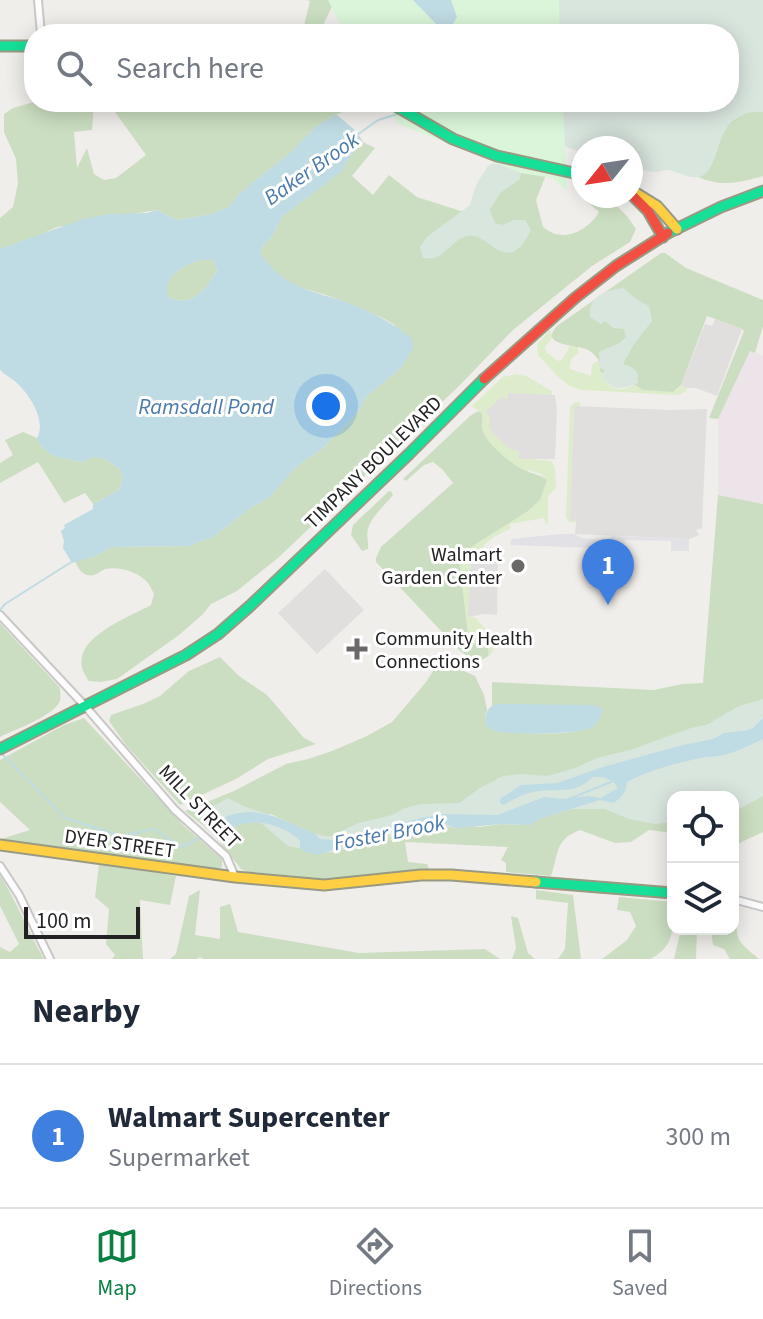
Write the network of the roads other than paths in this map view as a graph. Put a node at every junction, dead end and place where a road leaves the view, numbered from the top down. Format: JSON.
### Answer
{"nodes":[{"id":1,"x":38,"y":0,"type":"edge"},
{"id":2,"x":40,"y":24,"type":"edge"},
{"id":3,"x":0,"y":46,"type":"edge"},
{"id":4,"x":24,"y":46,"type":"edge"},
{"id":5,"x":406,"y":112,"type":"edge"},
{"id":6,"x":571,"y":172,"type":"edge"},
{"id":7,"x":763,"y":191,"type":"edge"},
{"id":8,"x":643,"y":196,"type":"edge"},
{"id":9,"x":643,"y":205,"type":"edge"},
{"id":10,"x":677,"y":229,"type":"junction"},
{"id":11,"x":663,"y":237,"type":"junction"},
{"id":12,"x":1,"y":616,"type":"edge"},
{"id":13,"x":85,"y":706,"type":"junction"},
{"id":14,"x":1,"y":748,"type":"edge"},
{"id":15,"x":0,"y":845,"type":"edge"},
{"id":16,"x":0,"y":866,"type":"edge"},
{"id":17,"x":235,"y":877,"type":"junction"},
{"id":18,"x":667,"y":893,"type":"edge"},
{"id":19,"x":739,"y":901,"type":"edge"},
{"id":20,"x":763,"y":907,"type":"edge"},
{"id":21,"x":50,"y":959,"type":"edge"}],
"edges":[{"from":1,"to":2,"type":"street"},
{"from":3,"to":4,"type":"street"},
{"from":5,"to":6,"type":"street"},
{"from":7,"to":10,"type":"street","name":"TIMPANY BOULEVARD"},
{"from":8,"to":10,"type":"street"},
{"from":9,"to":11,"type":"street"},
{"from":10,"to":11,"type":"street","name":"TIMPANY BOULEVARD"},
{"from":11,"to":13,"type":"street","name":"TIMPANY BOULEVARD"},
{"from":12,"to":13,"type":"street","name":"MILL STREET"},
{"from":13,"to":14,"type":"street","name":"TIMPANY BOULEVARD"},
{"from":13,"to":17,"type":"street","name":"MILL STREET"},
{"from":15,"to":17,"type":"street","name":"DYER STREET"},
{"from":16,"to":21,"type":"street"},
{"from":17,"to":18,"type":"street","name":"MILL STREET"},
{"from":19,"to":20,"type":"street"}]}
